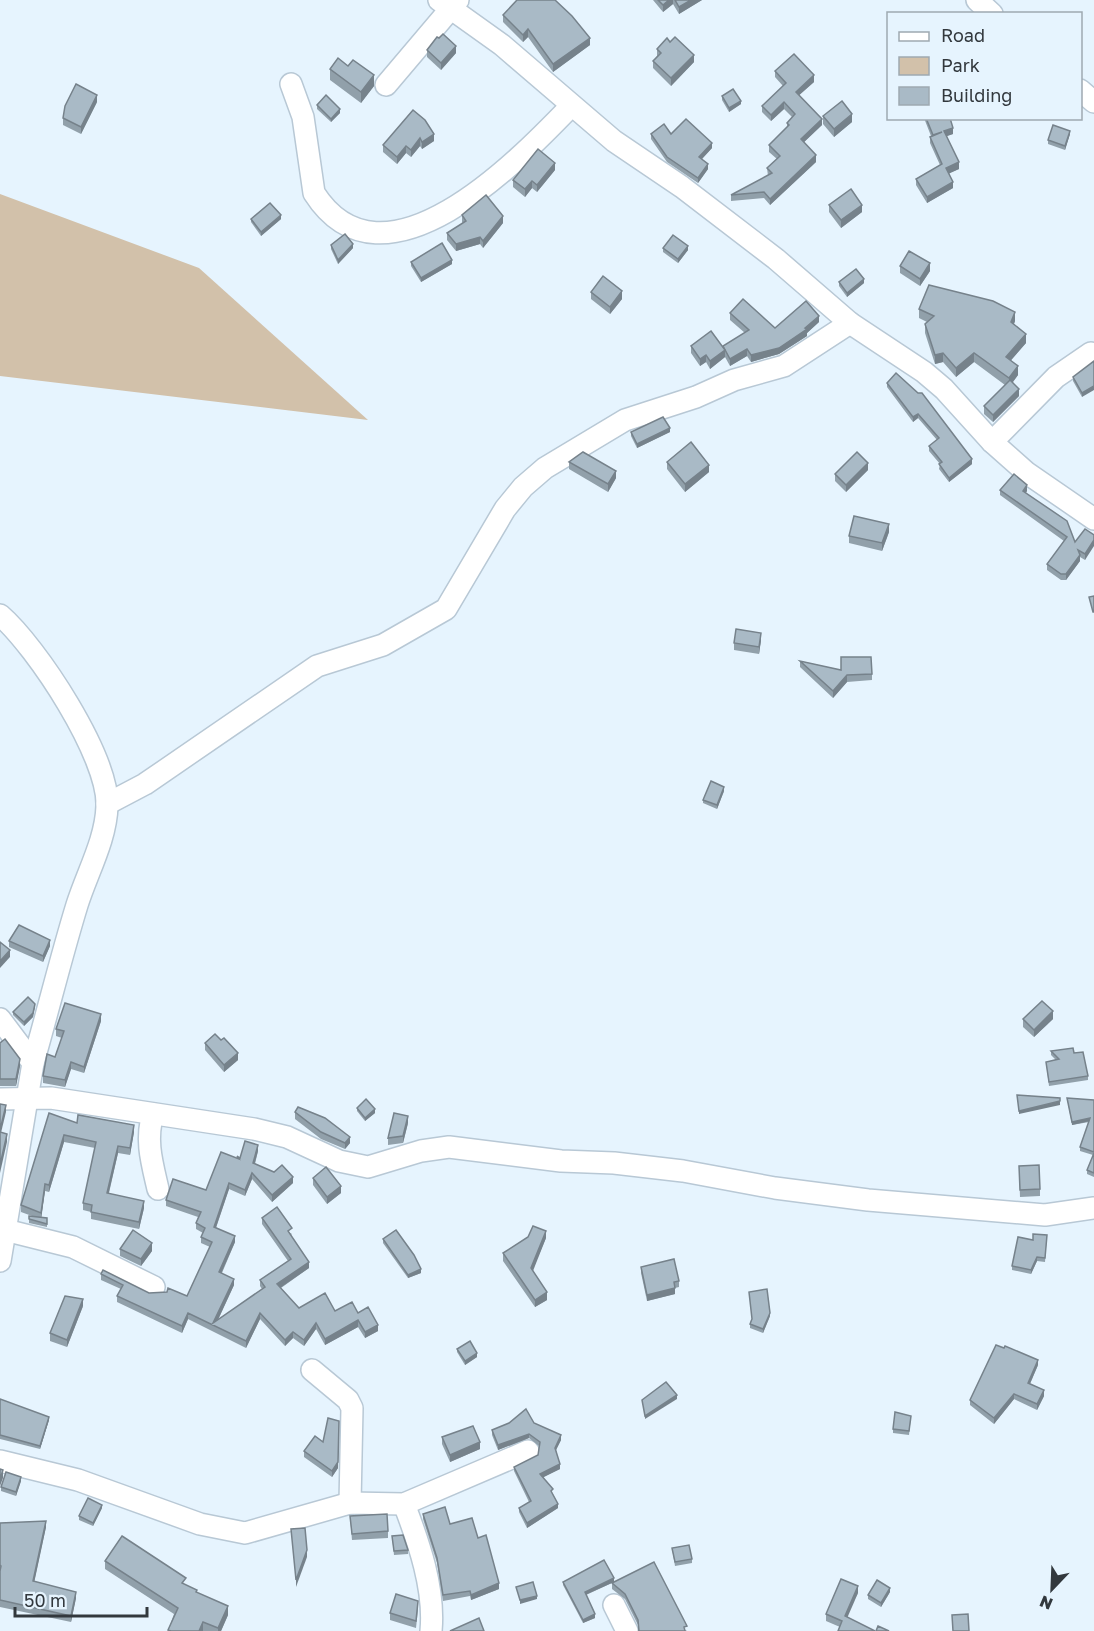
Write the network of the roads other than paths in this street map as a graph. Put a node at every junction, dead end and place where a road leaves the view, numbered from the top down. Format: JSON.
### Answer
{"nodes":[{"id":1,"x":976,"y":0,"type":"edge"},
{"id":2,"x":449,"y":3,"type":"edge"},
{"id":3,"x":990,"y":12,"type":"edge"},
{"id":4,"x":291,"y":84,"type":"dead end"},
{"id":5,"x":386,"y":85,"type":"dead end"},
{"id":6,"x":1082,"y":92,"type":"edge"},
{"id":7,"x":1094,"y":102,"type":"edge"},
{"id":8,"x":571,"y":105,"type":"junction"},
{"id":9,"x":850,"y":323,"type":"junction"},
{"id":10,"x":1091,"y":353,"type":"dead end"},
{"id":11,"x":992,"y":442,"type":"junction"},
{"id":12,"x":1094,"y":519,"type":"edge"},
{"id":13,"x":0,"y":615,"type":"edge"},
{"id":14,"x":107,"y":804,"type":"junction"},
{"id":15,"x":0,"y":1019,"type":"edge"},
{"id":16,"x":33,"y":1063,"type":"junction"},
{"id":17,"x":0,"y":1099,"type":"edge"},
{"id":18,"x":27,"y":1099,"type":"junction"},
{"id":19,"x":153,"y":1114,"type":"junction"},
{"id":20,"x":158,"y":1189,"type":"dead end"},
{"id":21,"x":1094,"y":1208,"type":"edge"},
{"id":22,"x":5,"y":1230,"type":"junction"},
{"id":23,"x":0,"y":1261,"type":"edge"},
{"id":24,"x":154,"y":1287,"type":"dead end"},
{"id":25,"x":312,"y":1370,"type":"dead end"},
{"id":26,"x":528,"y":1451,"type":"dead end"},
{"id":27,"x":0,"y":1461,"type":"edge"},
{"id":28,"x":350,"y":1503,"type":"junction"},
{"id":29,"x":404,"y":1504,"type":"junction"},
{"id":30,"x":614,"y":1605,"type":"dead end"},
{"id":31,"x":431,"y":1631,"type":"edge"},
{"id":32,"x":627,"y":1631,"type":"edge"}],
"edges":[{"from":1,"to":3,"type":"street"},
{"from":2,"to":5,"type":"street"},
{"from":2,"to":8,"type":"street"},
{"from":4,"to":8,"type":"street"},
{"from":6,"to":7,"type":"street"},
{"from":8,"to":9,"type":"street"},
{"from":9,"to":11,"type":"street"},
{"from":9,"to":14,"type":"street"},
{"from":10,"to":11,"type":"street"},
{"from":11,"to":12,"type":"street"},
{"from":13,"to":14,"type":"street"},
{"from":14,"to":16,"type":"street"},
{"from":15,"to":16,"type":"street"},
{"from":16,"to":18,"type":"street"},
{"from":17,"to":18,"type":"street"},
{"from":18,"to":19,"type":"street"},
{"from":18,"to":22,"type":"street"},
{"from":19,"to":20,"type":"street"},
{"from":19,"to":21,"type":"street"},
{"from":22,"to":23,"type":"street"},
{"from":22,"to":24,"type":"street"},
{"from":25,"to":28,"type":"street"},
{"from":26,"to":29,"type":"street"},
{"from":27,"to":28,"type":"street"},
{"from":28,"to":29,"type":"street"},
{"from":29,"to":31,"type":"street"},
{"from":30,"to":32,"type":"street"}]}
